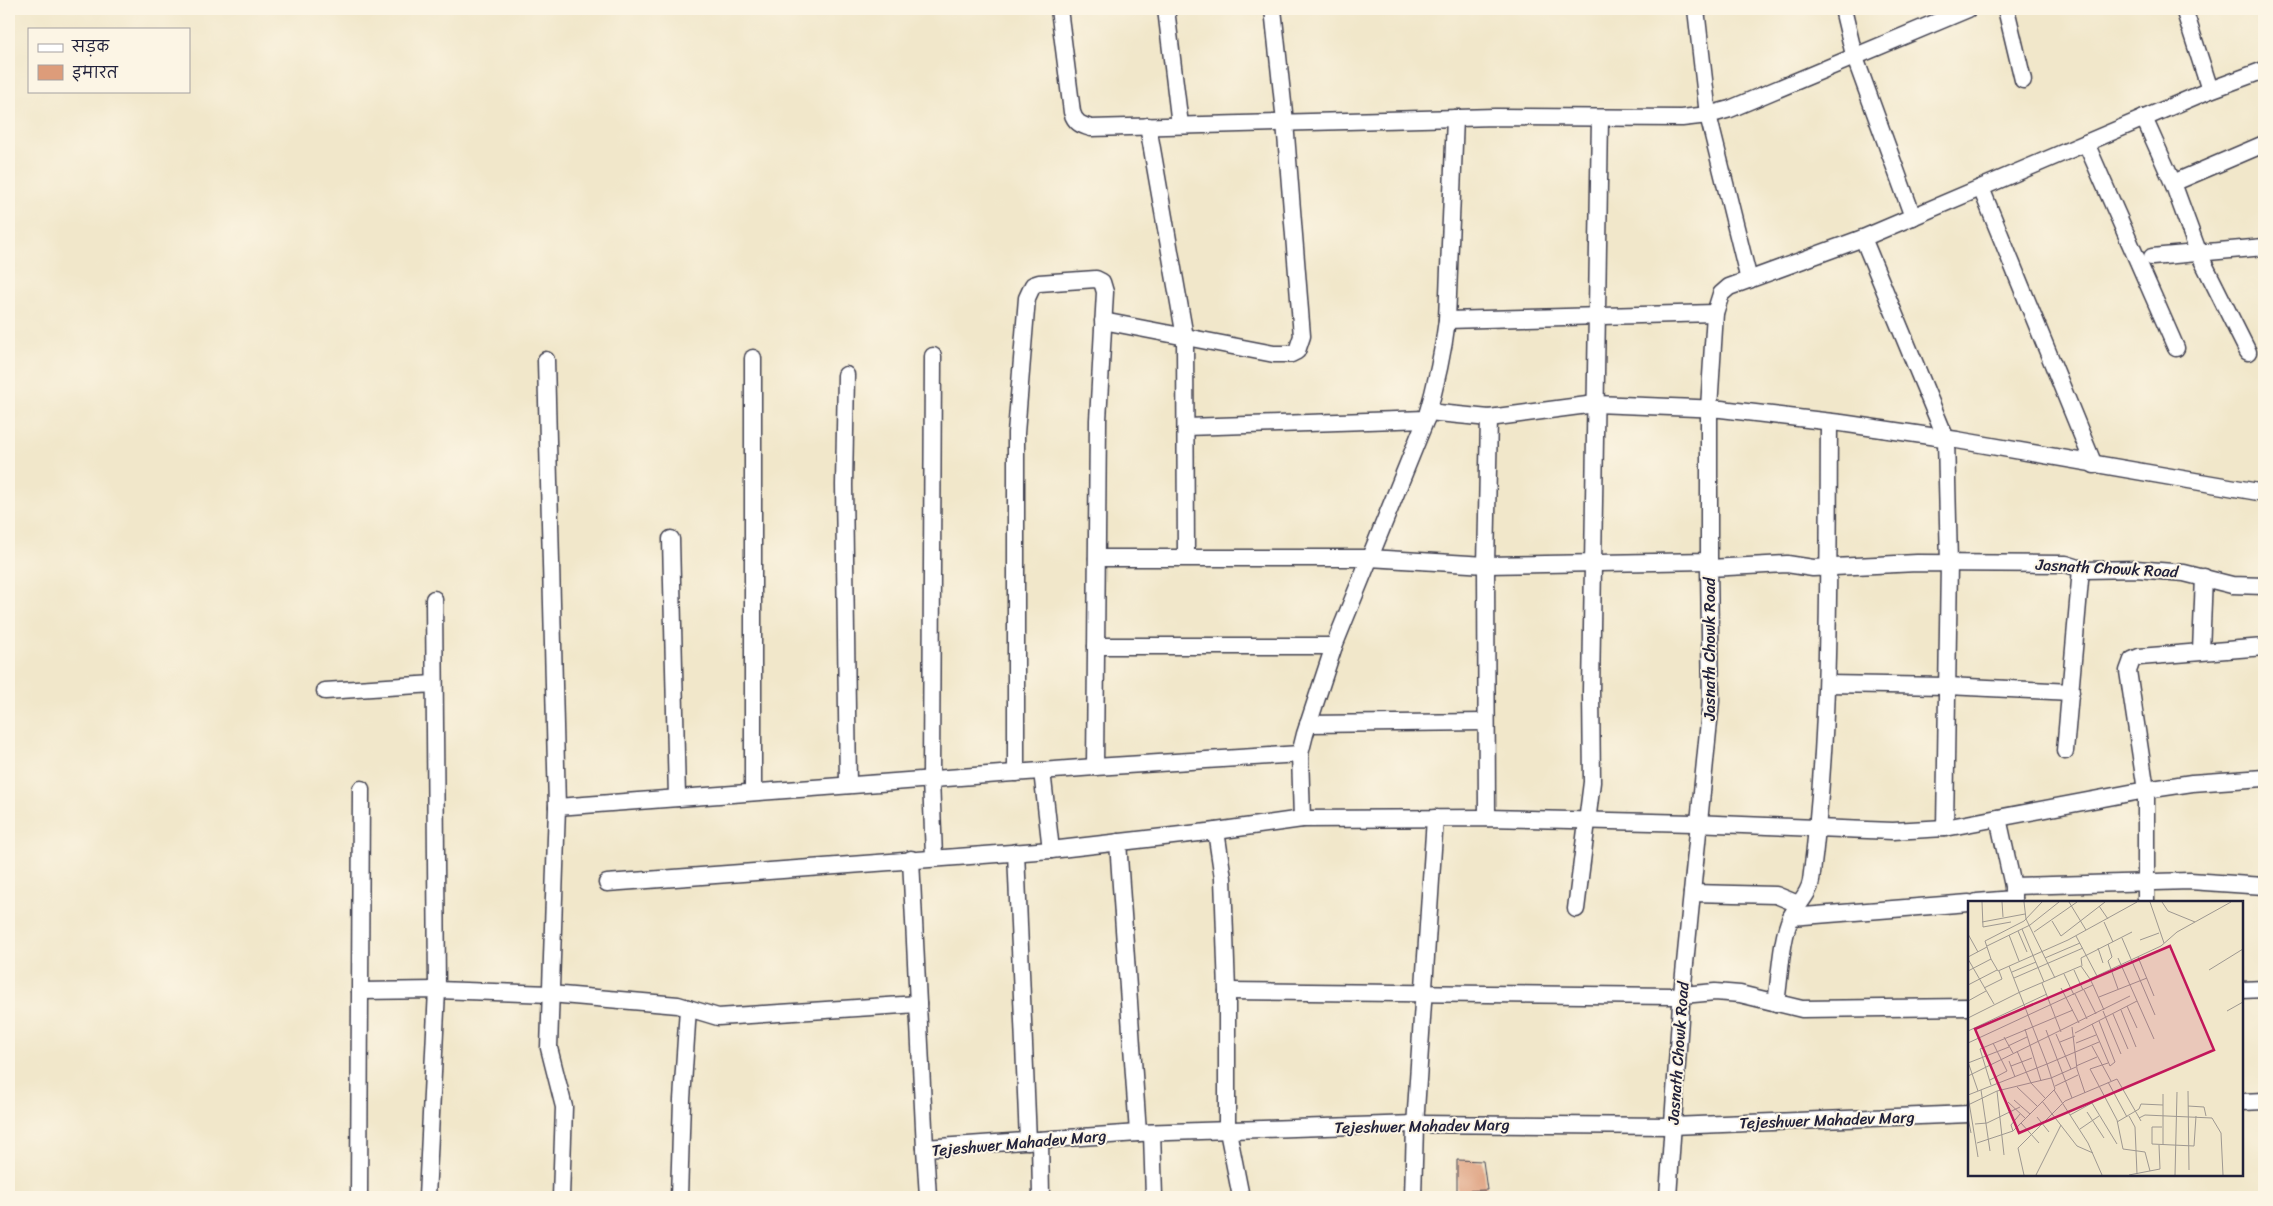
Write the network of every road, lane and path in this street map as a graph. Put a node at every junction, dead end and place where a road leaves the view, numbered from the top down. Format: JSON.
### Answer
{"nodes":[{"id":1,"x":1059,"y":9,"type":"edge"},
{"id":2,"x":1166,"y":9,"type":"edge"},
{"id":3,"x":1274,"y":9,"type":"edge"},
{"id":4,"x":1696,"y":9,"type":"edge"},
{"id":5,"x":1844,"y":9,"type":"edge"},
{"id":6,"x":1968,"y":9,"type":"edge"},
{"id":7,"x":2006,"y":9,"type":"edge"},
{"id":8,"x":2184,"y":9,"type":"edge"},
{"id":9,"x":1854,"y":55,"type":"junction"},
{"id":10,"x":2264,"y":70,"type":"edge"},
{"id":11,"x":2023,"y":80,"type":"dead end"},
{"id":12,"x":2210,"y":90,"type":"junction"},
{"id":13,"x":1708,"y":115,"type":"junction"},
{"id":14,"x":1455,"y":118,"type":"junction"},
{"id":15,"x":1600,"y":118,"type":"junction"},
{"id":16,"x":2144,"y":118,"type":"junction"},
{"id":17,"x":1285,"y":122,"type":"junction"},
{"id":18,"x":1180,"y":125,"type":"junction"},
{"id":19,"x":1148,"y":126,"type":"junction"},
{"id":20,"x":2086,"y":143,"type":"junction"},
{"id":21,"x":2264,"y":144,"type":"edge"},
{"id":22,"x":2173,"y":184,"type":"junction"},
{"id":23,"x":1981,"y":188,"type":"junction"},
{"id":24,"x":1912,"y":217,"type":"junction"},
{"id":25,"x":1863,"y":238,"type":"junction"},
{"id":26,"x":2264,"y":247,"type":"edge"},
{"id":27,"x":2199,"y":254,"type":"junction"},
{"id":28,"x":2152,"y":257,"type":"dead end"},
{"id":29,"x":1749,"y":280,"type":"junction"},
{"id":30,"x":1715,"y":313,"type":"junction"},
{"id":31,"x":1597,"y":315,"type":"junction"},
{"id":32,"x":1447,"y":320,"type":"junction"},
{"id":33,"x":1104,"y":321,"type":"junction"},
{"id":34,"x":1185,"y":337,"type":"junction"},
{"id":35,"x":2176,"y":348,"type":"dead end"},
{"id":36,"x":2248,"y":352,"type":"dead end"},
{"id":37,"x":933,"y":356,"type":"dead end"},
{"id":38,"x":752,"y":358,"type":"dead end"},
{"id":39,"x":546,"y":360,"type":"dead end"},
{"id":40,"x":846,"y":375,"type":"dead end"},
{"id":41,"x":1595,"y":404,"type":"junction"},
{"id":42,"x":1709,"y":408,"type":"junction"},
{"id":43,"x":1427,"y":415,"type":"junction"},
{"id":44,"x":1489,"y":418,"type":"junction"},
{"id":45,"x":1829,"y":422,"type":"junction"},
{"id":46,"x":1186,"y":427,"type":"junction"},
{"id":47,"x":1946,"y":439,"type":"junction"},
{"id":48,"x":2094,"y":465,"type":"junction"},
{"id":49,"x":2264,"y":493,"type":"edge"},
{"id":50,"x":671,"y":539,"type":"dead end"},
{"id":51,"x":1186,"y":557,"type":"junction"},
{"id":52,"x":1097,"y":558,"type":"junction"},
{"id":53,"x":1369,"y":558,"type":"junction"},
{"id":54,"x":1593,"y":563,"type":"junction"},
{"id":55,"x":1949,"y":564,"type":"junction"},
{"id":56,"x":1486,"y":565,"type":"junction"},
{"id":57,"x":1828,"y":567,"type":"junction"},
{"id":58,"x":2080,"y":569,"type":"junction"},
{"id":59,"x":2204,"y":577,"type":"junction"},
{"id":60,"x":2264,"y":586,"type":"edge"},
{"id":61,"x":434,"y":599,"type":"dead end"},
{"id":62,"x":1096,"y":646,"type":"junction"},
{"id":63,"x":1334,"y":646,"type":"junction"},
{"id":64,"x":2264,"y":647,"type":"edge"},
{"id":65,"x":2201,"y":651,"type":"junction"},
{"id":66,"x":434,"y":684,"type":"junction"},
{"id":67,"x":1828,"y":684,"type":"junction"},
{"id":68,"x":1947,"y":686,"type":"junction"},
{"id":69,"x":326,"y":691,"type":"dead end"},
{"id":70,"x":2071,"y":692,"type":"junction"},
{"id":71,"x":1486,"y":722,"type":"junction"},
{"id":72,"x":1308,"y":724,"type":"junction"},
{"id":73,"x":2065,"y":751,"type":"dead end"},
{"id":74,"x":1300,"y":754,"type":"junction"},
{"id":75,"x":1095,"y":766,"type":"junction"},
{"id":76,"x":1042,"y":770,"type":"junction"},
{"id":77,"x":1016,"y":772,"type":"junction"},
{"id":78,"x":2264,"y":778,"type":"edge"},
{"id":79,"x":931,"y":779,"type":"junction"},
{"id":80,"x":848,"y":785,"type":"junction"},
{"id":81,"x":361,"y":788,"type":"dead end"},
{"id":82,"x":2146,"y":790,"type":"junction"},
{"id":83,"x":753,"y":792,"type":"junction"},
{"id":84,"x":677,"y":798,"type":"junction"},
{"id":85,"x":557,"y":807,"type":"junction"},
{"id":86,"x":1435,"y":818,"type":"junction"},
{"id":87,"x":1487,"y":818,"type":"junction"},
{"id":88,"x":1998,"y":818,"type":"junction"},
{"id":89,"x":1302,"y":819,"type":"junction"},
{"id":90,"x":1586,"y":821,"type":"junction"},
{"id":91,"x":1699,"y":823,"type":"junction"},
{"id":92,"x":1945,"y":828,"type":"junction"},
{"id":93,"x":1817,"y":829,"type":"junction"},
{"id":94,"x":1216,"y":831,"type":"junction"},
{"id":95,"x":1118,"y":842,"type":"junction"},
{"id":96,"x":1051,"y":850,"type":"junction"},
{"id":97,"x":1016,"y":852,"type":"junction"},
{"id":98,"x":934,"y":857,"type":"junction"},
{"id":99,"x":911,"y":859,"type":"junction"},
{"id":100,"x":607,"y":882,"type":"dead end"},
{"id":101,"x":2145,"y":883,"type":"junction"},
{"id":102,"x":2264,"y":886,"type":"edge"},
{"id":103,"x":1692,"y":893,"type":"junction"},
{"id":104,"x":2013,"y":896,"type":"edge"},
{"id":105,"x":1983,"y":901,"type":"edge"},
{"id":106,"x":2146,"y":901,"type":"edge"},
{"id":107,"x":1968,"y":903,"type":"edge"},
{"id":108,"x":1576,"y":909,"type":"dead end"},
{"id":109,"x":1795,"y":911,"type":"junction"},
{"id":110,"x":2264,"y":989,"type":"edge"},
{"id":111,"x":437,"y":990,"type":"junction"},
{"id":112,"x":2243,"y":990,"type":"edge"},
{"id":113,"x":360,"y":991,"type":"junction"},
{"id":114,"x":1227,"y":991,"type":"junction"},
{"id":115,"x":1423,"y":992,"type":"junction"},
{"id":116,"x":550,"y":994,"type":"junction"},
{"id":117,"x":1682,"y":995,"type":"junction"},
{"id":118,"x":1776,"y":1003,"type":"junction"},
{"id":119,"x":918,"y":1004,"type":"junction"},
{"id":120,"x":1968,"y":1007,"type":"edge"},
{"id":121,"x":688,"y":1008,"type":"junction"},
{"id":122,"x":2264,"y":1101,"type":"edge"},
{"id":123,"x":2243,"y":1102,"type":"edge"},
{"id":124,"x":1968,"y":1114,"type":"edge"},
{"id":125,"x":1415,"y":1124,"type":"junction"},
{"id":126,"x":1672,"y":1126,"type":"junction"},
{"id":127,"x":1228,"y":1130,"type":"junction"},
{"id":128,"x":1145,"y":1133,"type":"junction"},
{"id":129,"x":1034,"y":1140,"type":"junction"},
{"id":130,"x":925,"y":1148,"type":"junction"},
{"id":131,"x":359,"y":1197,"type":"edge"},
{"id":132,"x":427,"y":1197,"type":"edge"},
{"id":133,"x":561,"y":1197,"type":"edge"},
{"id":134,"x":679,"y":1197,"type":"edge"},
{"id":135,"x":928,"y":1197,"type":"edge"},
{"id":136,"x":1041,"y":1197,"type":"edge"},
{"id":137,"x":1154,"y":1197,"type":"edge"},
{"id":138,"x":1241,"y":1197,"type":"edge"},
{"id":139,"x":1413,"y":1197,"type":"edge"},
{"id":140,"x":1668,"y":1197,"type":"edge"}],
"edges":[{"from":1,"to":19,"type":"street"},
{"from":2,"to":18,"type":"street"},
{"from":3,"to":17,"type":"street"},
{"from":4,"to":13,"type":"street"},
{"from":5,"to":9,"type":"street"},
{"from":6,"to":9,"type":"street"},
{"from":7,"to":11,"type":"street"},
{"from":8,"to":12,"type":"street"},
{"from":9,"to":13,"type":"street"},
{"from":9,"to":24,"type":"street"},
{"from":10,"to":12,"type":"street"},
{"from":12,"to":16,"type":"street"},
{"from":13,"to":15,"type":"street"},
{"from":13,"to":29,"type":"street"},
{"from":14,"to":15,"type":"street"},
{"from":14,"to":17,"type":"street"},
{"from":14,"to":32,"type":"street"},
{"from":15,"to":31,"type":"street"},
{"from":16,"to":20,"type":"street"},
{"from":16,"to":22,"type":"street"},
{"from":17,"to":18,"type":"street"},
{"from":17,"to":34,"type":"street"},
{"from":18,"to":19,"type":"street"},
{"from":19,"to":34,"type":"street"},
{"from":20,"to":23,"type":"street"},
{"from":20,"to":35,"type":"street"},
{"from":21,"to":22,"type":"street"},
{"from":22,"to":27,"type":"street"},
{"from":23,"to":24,"type":"street"},
{"from":23,"to":48,"type":"street"},
{"from":24,"to":25,"type":"street"},
{"from":25,"to":29,"type":"street"},
{"from":25,"to":47,"type":"street"},
{"from":26,"to":27,"type":"street"},
{"from":27,"to":28,"type":"street"},
{"from":27,"to":36,"type":"street"},
{"from":29,"to":30,"type":"street"},
{"from":30,"to":31,"type":"street"},
{"from":30,"to":42,"type":"street"},
{"from":31,"to":32,"type":"street"},
{"from":31,"to":41,"type":"street"},
{"from":32,"to":43,"type":"street"},
{"from":33,"to":34,"type":"street"},
{"from":33,"to":52,"type":"street"},
{"from":33,"to":77,"type":"street"},
{"from":34,"to":46,"type":"street"},
{"from":37,"to":79,"type":"street"},
{"from":38,"to":83,"type":"street"},
{"from":39,"to":85,"type":"street"},
{"from":40,"to":80,"type":"street"},
{"from":41,"to":42,"type":"street"},
{"from":41,"to":44,"type":"street"},
{"from":41,"to":54,"type":"street"},
{"from":42,"to":45,"type":"street"},
{"from":42,"to":54,"type":"street"},
{"from":43,"to":44,"type":"street"},
{"from":43,"to":46,"type":"street"},
{"from":43,"to":53,"type":"street"},
{"from":44,"to":56,"type":"street"},
{"from":45,"to":47,"type":"street"},
{"from":45,"to":57,"type":"street"},
{"from":46,"to":51,"type":"street"},
{"from":47,"to":48,"type":"street"},
{"from":47,"to":55,"type":"street"},
{"from":48,"to":49,"type":"street"},
{"from":50,"to":84,"type":"street"},
{"from":51,"to":52,"type":"street"},
{"from":51,"to":53,"type":"street"},
{"from":52,"to":62,"type":"street"},
{"from":53,"to":56,"type":"street"},
{"from":53,"to":63,"type":"street"},
{"from":54,"to":56,"type":"street"},
{"from":54,"to":90,"type":"street"},
{"from":55,"to":57,"type":"street","name":"Jasnath Chowk Road"},
{"from":55,"to":58,"type":"street","name":"Jasnath Chowk Road"},
{"from":55,"to":68,"type":"street"},
{"from":56,"to":71,"type":"street"},
{"from":57,"to":67,"type":"street"},
{"from":57,"to":91,"type":"street","name":"Jasnath Chowk Road"},
{"from":58,"to":59,"type":"street","name":"Jasnath Chowk Road"},
{"from":58,"to":70,"type":"street"},
{"from":59,"to":60,"type":"street","name":"Jasnath Chowk Road"},
{"from":59,"to":65,"type":"street"},
{"from":61,"to":66,"type":"street"},
{"from":62,"to":63,"type":"street"},
{"from":62,"to":75,"type":"street"},
{"from":63,"to":72,"type":"street"},
{"from":64,"to":65,"type":"street"},
{"from":65,"to":82,"type":"street"},
{"from":66,"to":69,"type":"street"},
{"from":66,"to":111,"type":"street"},
{"from":67,"to":68,"type":"street"},
{"from":67,"to":93,"type":"street"},
{"from":68,"to":70,"type":"street"},
{"from":68,"to":92,"type":"street"},
{"from":70,"to":73,"type":"street"},
{"from":71,"to":72,"type":"street"},
{"from":71,"to":87,"type":"street"},
{"from":72,"to":74,"type":"street"},
{"from":74,"to":75,"type":"street"},
{"from":74,"to":89,"type":"street"},
{"from":75,"to":76,"type":"street"},
{"from":76,"to":77,"type":"street"},
{"from":76,"to":96,"type":"street"},
{"from":77,"to":79,"type":"street"},
{"from":78,"to":82,"type":"street"},
{"from":79,"to":80,"type":"street"},
{"from":79,"to":98,"type":"street"},
{"from":80,"to":83,"type":"street"},
{"from":81,"to":113,"type":"street"},
{"from":82,"to":88,"type":"street"},
{"from":82,"to":101,"type":"street"},
{"from":83,"to":84,"type":"street"},
{"from":84,"to":85,"type":"street"},
{"from":85,"to":116,"type":"street"},
{"from":86,"to":87,"type":"street"},
{"from":86,"to":89,"type":"street"},
{"from":86,"to":115,"type":"street"},
{"from":87,"to":90,"type":"street"},
{"from":88,"to":92,"type":"street"},
{"from":88,"to":104,"type":"street"},
{"from":89,"to":94,"type":"street"},
{"from":90,"to":91,"type":"street"},
{"from":90,"to":108,"type":"street"},
{"from":91,"to":93,"type":"street"},
{"from":91,"to":103,"type":"street","name":"Jasnath Chowk Road"},
{"from":92,"to":93,"type":"street"},
{"from":93,"to":109,"type":"street"},
{"from":94,"to":95,"type":"street"},
{"from":94,"to":114,"type":"street"},
{"from":95,"to":96,"type":"street"},
{"from":95,"to":128,"type":"street"},
{"from":96,"to":97,"type":"street"},
{"from":97,"to":98,"type":"street"},
{"from":97,"to":129,"type":"street"},
{"from":98,"to":99,"type":"street"},
{"from":99,"to":100,"type":"street"},
{"from":99,"to":119,"type":"street"},
{"from":101,"to":102,"type":"street"},
{"from":101,"to":104,"type":"street"},
{"from":101,"to":106,"type":"street"},
{"from":103,"to":109,"type":"street"},
{"from":103,"to":117,"type":"street","name":"Jasnath Chowk Road"},
{"from":104,"to":105,"type":"street"},
{"from":107,"to":109,"type":"street"},
{"from":109,"to":118,"type":"street"},
{"from":110,"to":112,"type":"street"},
{"from":111,"to":113,"type":"street"},
{"from":111,"to":116,"type":"street"},
{"from":111,"to":132,"type":"street"},
{"from":113,"to":131,"type":"street"},
{"from":114,"to":115,"type":"street"},
{"from":114,"to":127,"type":"street"},
{"from":115,"to":117,"type":"street"},
{"from":115,"to":125,"type":"street"},
{"from":116,"to":121,"type":"street"},
{"from":116,"to":133,"type":"street"},
{"from":117,"to":118,"type":"street"},
{"from":117,"to":126,"type":"street","name":"Jasnath Chowk Road"},
{"from":118,"to":120,"type":"street"},
{"from":119,"to":121,"type":"street"},
{"from":119,"to":130,"type":"street"},
{"from":121,"to":134,"type":"street"},
{"from":122,"to":123,"type":"street"},
{"from":124,"to":126,"type":"street","name":"Tejeshwer Mahadev Marg"},
{"from":125,"to":126,"type":"street","name":"Tejeshwer Mahadev Marg"},
{"from":125,"to":127,"type":"street","name":"Tejeshwer Mahadev Marg"},
{"from":125,"to":139,"type":"street"},
{"from":126,"to":140,"type":"street","name":"Jasnath Chowk Road"},
{"from":127,"to":128,"type":"street","name":"Tejeshwer Mahadev Marg"},
{"from":127,"to":138,"type":"street"},
{"from":128,"to":129,"type":"street","name":"Tejeshwer Mahadev Marg"},
{"from":128,"to":137,"type":"street"},
{"from":129,"to":130,"type":"street","name":"Tejeshwer Mahadev Marg"},
{"from":129,"to":136,"type":"street"},
{"from":130,"to":135,"type":"street","name":"Tejeshwer Mahadev Marg"}]}
